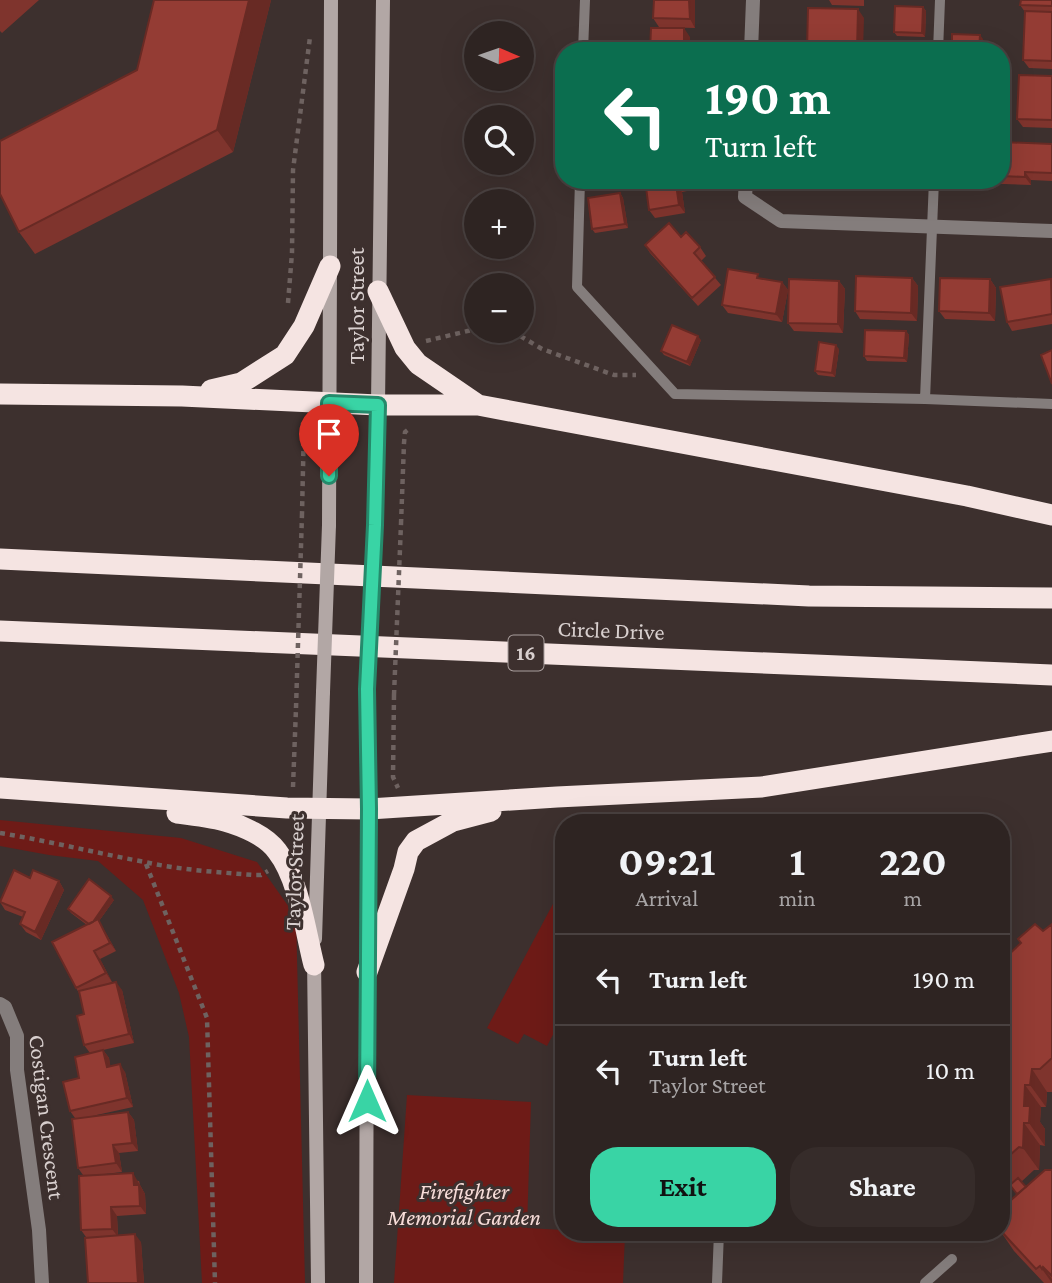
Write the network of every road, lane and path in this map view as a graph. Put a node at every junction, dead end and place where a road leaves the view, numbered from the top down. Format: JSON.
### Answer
{"nodes":[{"id":1,"x":331,"y":0,"type":"edge"},
{"id":2,"x":383,"y":0,"type":"edge"},
{"id":3,"x":585,"y":0,"type":"edge"},
{"id":4,"x":753,"y":0,"type":"edge"},
{"id":5,"x":940,"y":0,"type":"edge"},
{"id":6,"x":310,"y":32,"type":"dead end"},
{"id":7,"x":583,"y":42,"type":"edge"},
{"id":8,"x":751,"y":42,"type":"edge"},
{"id":9,"x":938,"y":42,"type":"edge"},
{"id":10,"x":580,"y":189,"type":"edge"},
{"id":11,"x":745,"y":189,"type":"edge"},
{"id":12,"x":933,"y":189,"type":"edge"},
{"id":13,"x":932,"y":227,"type":"junction"},
{"id":14,"x":1052,"y":231,"type":"edge"},
{"id":15,"x":330,"y":266,"type":"junction"},
{"id":16,"x":378,"y":291,"type":"junction"},
{"id":17,"x":285,"y":310,"type":"dead end"},
{"id":18,"x":464,"y":332,"type":"edge"},
{"id":19,"x":421,"y":343,"type":"dead end"},
{"id":20,"x":532,"y":343,"type":"edge"},
{"id":21,"x":658,"y":376,"type":"junction"},
{"id":22,"x":0,"y":394,"type":"edge"},
{"id":23,"x":182,"y":396,"type":"junction"},
{"id":24,"x":925,"y":399,"type":"junction"},
{"id":25,"x":298,"y":402,"type":"junction"},
{"id":26,"x":329,"y":403,"type":"junction"},
{"id":27,"x":1052,"y":404,"type":"edge"},
{"id":28,"x":378,"y":405,"type":"junction"},
{"id":29,"x":478,"y":405,"type":"junction"},
{"id":30,"x":409,"y":429,"type":"dead end"},
{"id":31,"x":1052,"y":515,"type":"edge"},
{"id":32,"x":0,"y":559,"type":"edge"},
{"id":33,"x":1052,"y":598,"type":"edge"},
{"id":34,"x":0,"y":631,"type":"edge"},
{"id":35,"x":1052,"y":675,"type":"edge"},
{"id":36,"x":1052,"y":741,"type":"edge"},
{"id":37,"x":0,"y":789,"type":"edge"},
{"id":38,"x":61,"y":792,"type":"junction"},
{"id":39,"x":557,"y":797,"type":"junction"},
{"id":40,"x":402,"y":807,"type":"junction"},
{"id":41,"x":286,"y":808,"type":"junction"},
{"id":42,"x":318,"y":808,"type":"junction"},
{"id":43,"x":369,"y":809,"type":"junction"},
{"id":44,"x":0,"y":834,"type":"edge"},
{"id":45,"x":277,"y":851,"type":"junction"},
{"id":46,"x":146,"y":863,"type":"junction"},
{"id":47,"x":314,"y":965,"type":"junction"},
{"id":48,"x":367,"y":972,"type":"junction"},
{"id":49,"x":0,"y":1003,"type":"edge"},
{"id":50,"x":719,"y":1241,"type":"edge"},
{"id":51,"x":952,"y":1259,"type":"dead end"},
{"id":52,"x":42,"y":1283,"type":"edge"},
{"id":53,"x":215,"y":1283,"type":"edge"},
{"id":54,"x":318,"y":1283,"type":"edge"},
{"id":55,"x":366,"y":1283,"type":"edge"},
{"id":56,"x":717,"y":1283,"type":"edge"},
{"id":57,"x":925,"y":1283,"type":"edge"}],
"edges":[{"from":1,"to":15,"type":"main road","name":"Taylor Street"},
{"from":2,"to":16,"type":"main road","name":"Taylor Street"},
{"from":3,"to":7,"type":"lane"},
{"from":4,"to":8,"type":"street"},
{"from":5,"to":9,"type":"lane"},
{"from":6,"to":17,"type":"path"},
{"from":10,"to":21,"type":"lane"},
{"from":11,"to":13,"type":"street"},
{"from":12,"to":13,"type":"lane"},
{"from":13,"to":14,"type":"street"},
{"from":13,"to":24,"type":"lane"},
{"from":15,"to":23,"type":"highway"},
{"from":15,"to":26,"type":"main road","name":"Taylor Street"},
{"from":16,"to":28,"type":"main road","name":"Taylor Street"},
{"from":16,"to":29,"type":"highway"},
{"from":18,"to":19,"type":"path"},
{"from":20,"to":21,"type":"path"},
{"from":21,"to":24,"type":"lane"},
{"from":22,"to":23,"type":"highway"},
{"from":23,"to":25,"type":"highway"},
{"from":24,"to":27,"type":"lane"},
{"from":25,"to":26,"type":"highway"},
{"from":25,"to":41,"type":"path","bridge":true},
{"from":26,"to":28,"type":"highway"},
{"from":26,"to":42,"type":"main road","name":"Taylor Street","bridge":true},
{"from":28,"to":29,"type":"highway"},
{"from":28,"to":43,"type":"main road","name":"Taylor Street","bridge":true},
{"from":29,"to":31,"type":"highway"},
{"from":30,"to":40,"type":"path","bridge":true},
{"from":32,"to":33,"type":"highway","name":"Circle Drive"},
{"from":34,"to":35,"type":"highway","name":"Circle Drive","number":"16"},
{"from":36,"to":39,"type":"highway"},
{"from":37,"to":38,"type":"highway"},
{"from":38,"to":41,"type":"highway"},
{"from":38,"to":45,"type":"highway"},
{"from":39,"to":40,"type":"highway"},
{"from":39,"to":48,"type":"highway"},
{"from":40,"to":43,"type":"highway"},
{"from":41,"to":42,"type":"highway"},
{"from":42,"to":43,"type":"highway"},
{"from":42,"to":47,"type":"main road","name":"Taylor Street"},
{"from":43,"to":48,"type":"main road","name":"Taylor Street"},
{"from":44,"to":46,"type":"path"},
{"from":45,"to":46,"type":"path"},
{"from":45,"to":47,"type":"highway"},
{"from":46,"to":53,"type":"path"},
{"from":47,"to":54,"type":"main road","name":"Taylor Street"},
{"from":48,"to":55,"type":"main road","name":"Taylor Street"},
{"from":49,"to":52,"type":"street","name":"Costigan Crescent"},
{"from":50,"to":56,"type":"lane"},
{"from":51,"to":57,"type":"lane"}]}
